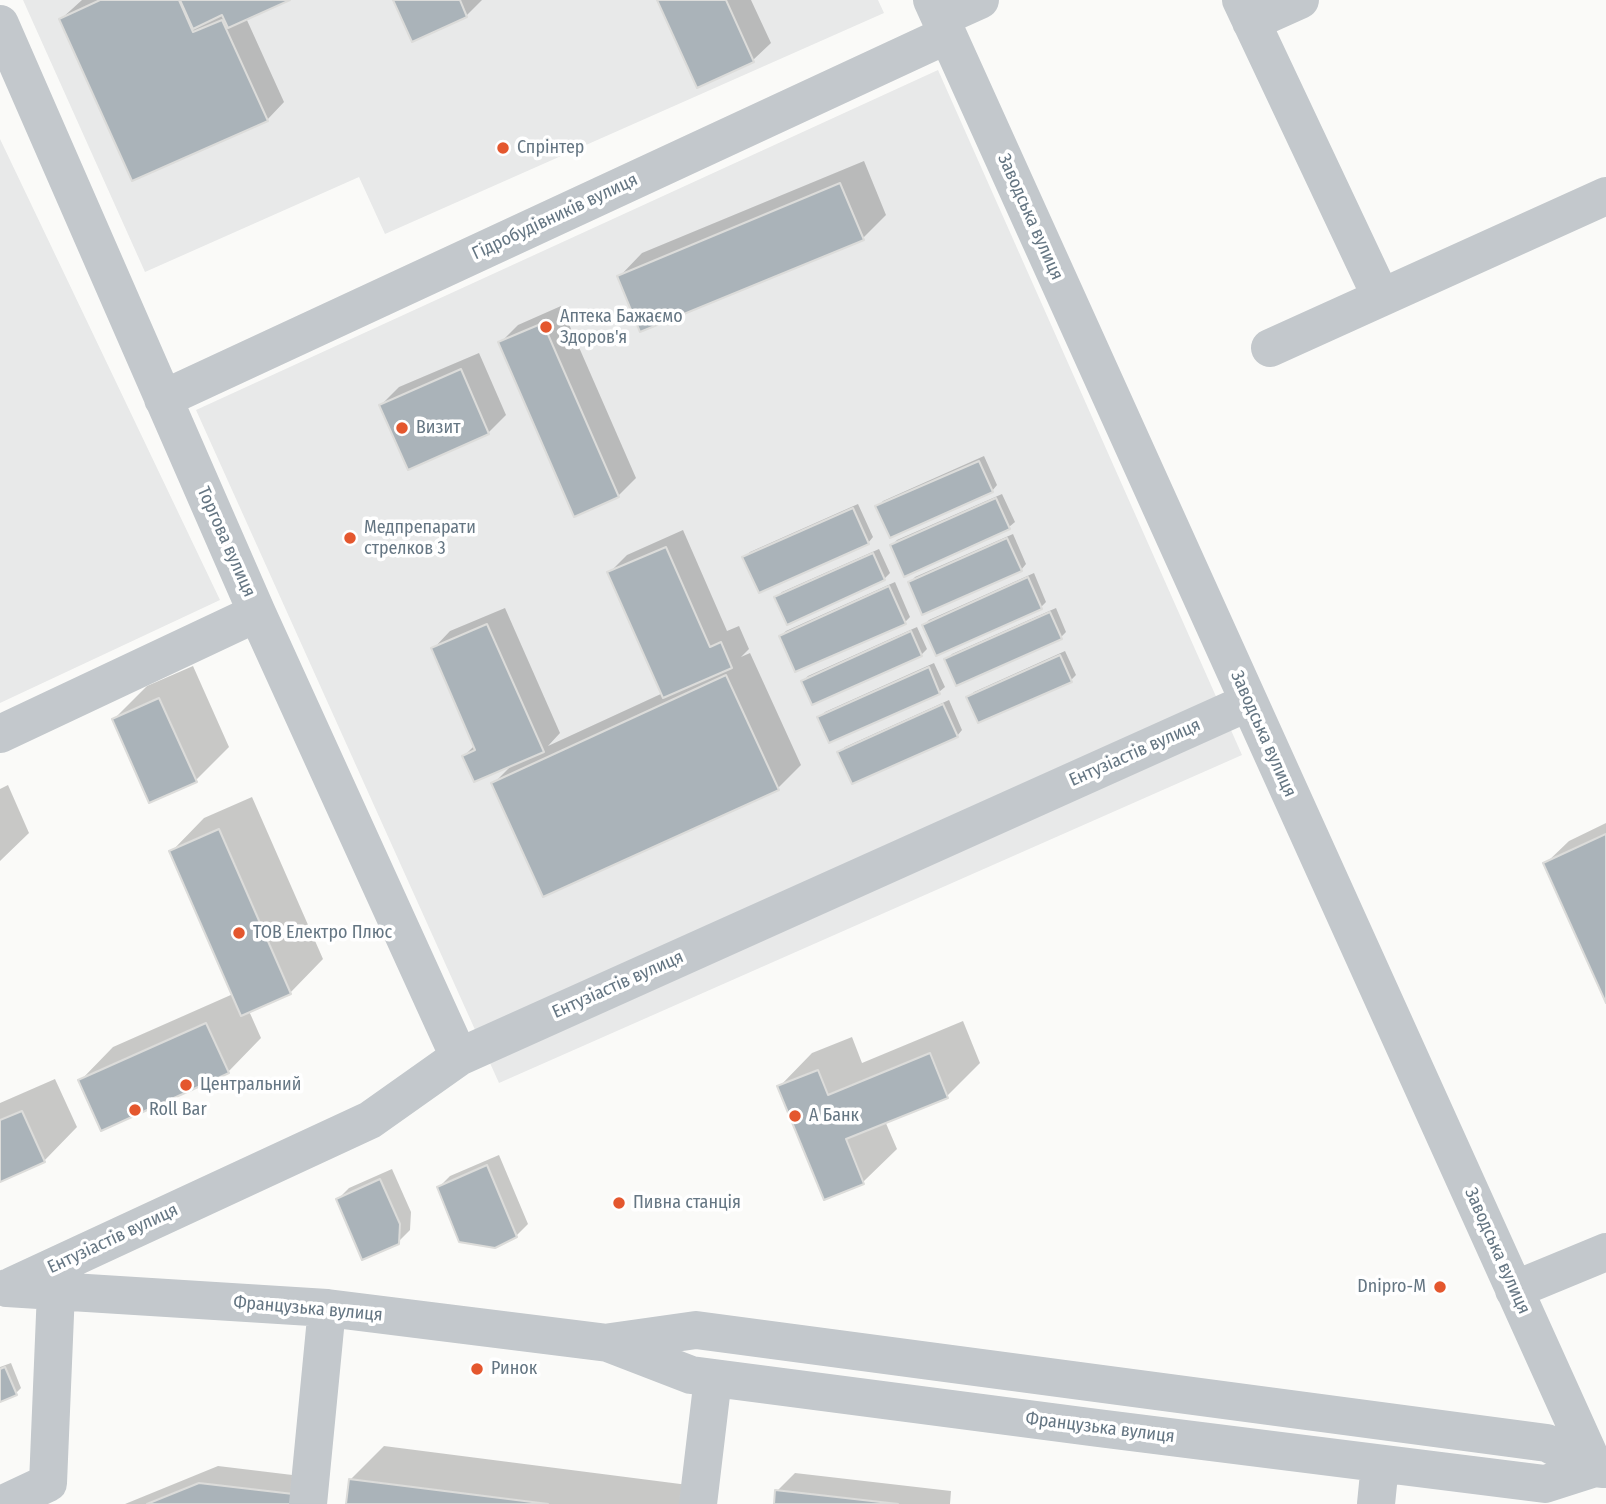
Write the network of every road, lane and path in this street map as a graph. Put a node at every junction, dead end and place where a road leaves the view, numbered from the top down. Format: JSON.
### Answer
{"nodes":[{"id":1,"x":980,"y":0,"type":"edge"},
{"id":2,"x":1300,"y":0,"type":"edge"},
{"id":3,"x":1246,"y":11,"type":"edge"},
{"id":4,"x":940,"y":18,"type":"edge"},
{"id":5,"x":0,"y":24,"type":"edge"},
{"id":6,"x":10,"y":73,"type":"edge"},
{"id":7,"x":1606,"y":196,"type":"edge"},
{"id":8,"x":1381,"y":297,"type":"junction"},
{"id":9,"x":1270,"y":348,"type":"dead end"},
{"id":10,"x":163,"y":399,"type":"junction"},
{"id":11,"x":257,"y":613,"type":"junction"},
{"id":12,"x":1249,"y":702,"type":"junction"},
{"id":13,"x":0,"y":734,"type":"edge"},
{"id":14,"x":459,"y":1057,"type":"junction"},
{"id":15,"x":1606,"y":1252,"type":"edge"},
{"id":16,"x":4,"y":1289,"type":"edge"},
{"id":17,"x":1514,"y":1290,"type":"junction"},
{"id":18,"x":55,"y":1291,"type":"junction"},
{"id":19,"x":327,"y":1308,"type":"junction"},
{"id":20,"x":608,"y":1343,"type":"junction"},
{"id":21,"x":713,"y":1378,"type":"junction"},
{"id":22,"x":1380,"y":1464,"type":"junction"},
{"id":23,"x":1600,"y":1469,"type":"edge"},
{"id":24,"x":3,"y":1504,"type":"edge"},
{"id":25,"x":308,"y":1504,"type":"edge"},
{"id":26,"x":698,"y":1504,"type":"edge"},
{"id":27,"x":1376,"y":1504,"type":"edge"}],
"edges":[{"from":1,"to":4,"type":"street","name":"Гідробудівників вулиця"},
{"from":2,"to":3,"type":"street"},
{"from":3,"to":8,"type":"street"},
{"from":4,"to":10,"type":"street","name":"Гідробудівників вулиця"},
{"from":4,"to":12,"type":"street","name":"Заводська вулиця"},
{"from":5,"to":6,"type":"street","name":"Торгова вулиця"},
{"from":6,"to":10,"type":"street","name":"Торгова вулиця"},
{"from":7,"to":8,"type":"street"},
{"from":8,"to":9,"type":"street"},
{"from":10,"to":11,"type":"street","name":"Торгова вулиця"},
{"from":11,"to":13,"type":"street"},
{"from":11,"to":14,"type":"street","name":"Торгова вулиця"},
{"from":12,"to":14,"type":"street","name":"Ентузіастів вулиця"},
{"from":12,"to":17,"type":"street","name":"Заводська вулиця"},
{"from":14,"to":16,"type":"street","name":"Ентузіастів вулиця"},
{"from":15,"to":17,"type":"street"},
{"from":16,"to":18,"type":"street","name":"Французька вулиця"},
{"from":17,"to":23,"type":"street","name":"Заводська вулиця"},
{"from":18,"to":19,"type":"street","name":"Французька вулиця"},
{"from":18,"to":24,"type":"street"},
{"from":19,"to":20,"type":"street","name":"Французька вулиця"},
{"from":19,"to":25,"type":"street"},
{"from":20,"to":21,"type":"street","name":"Французька вулиця"},
{"from":20,"to":23,"type":"street","name":"Французька вулиця"},
{"from":21,"to":22,"type":"street","name":"Французька вулиця"},
{"from":21,"to":26,"type":"street"},
{"from":22,"to":23,"type":"street","name":"Французька вулиця"},
{"from":22,"to":27,"type":"street"}]}
